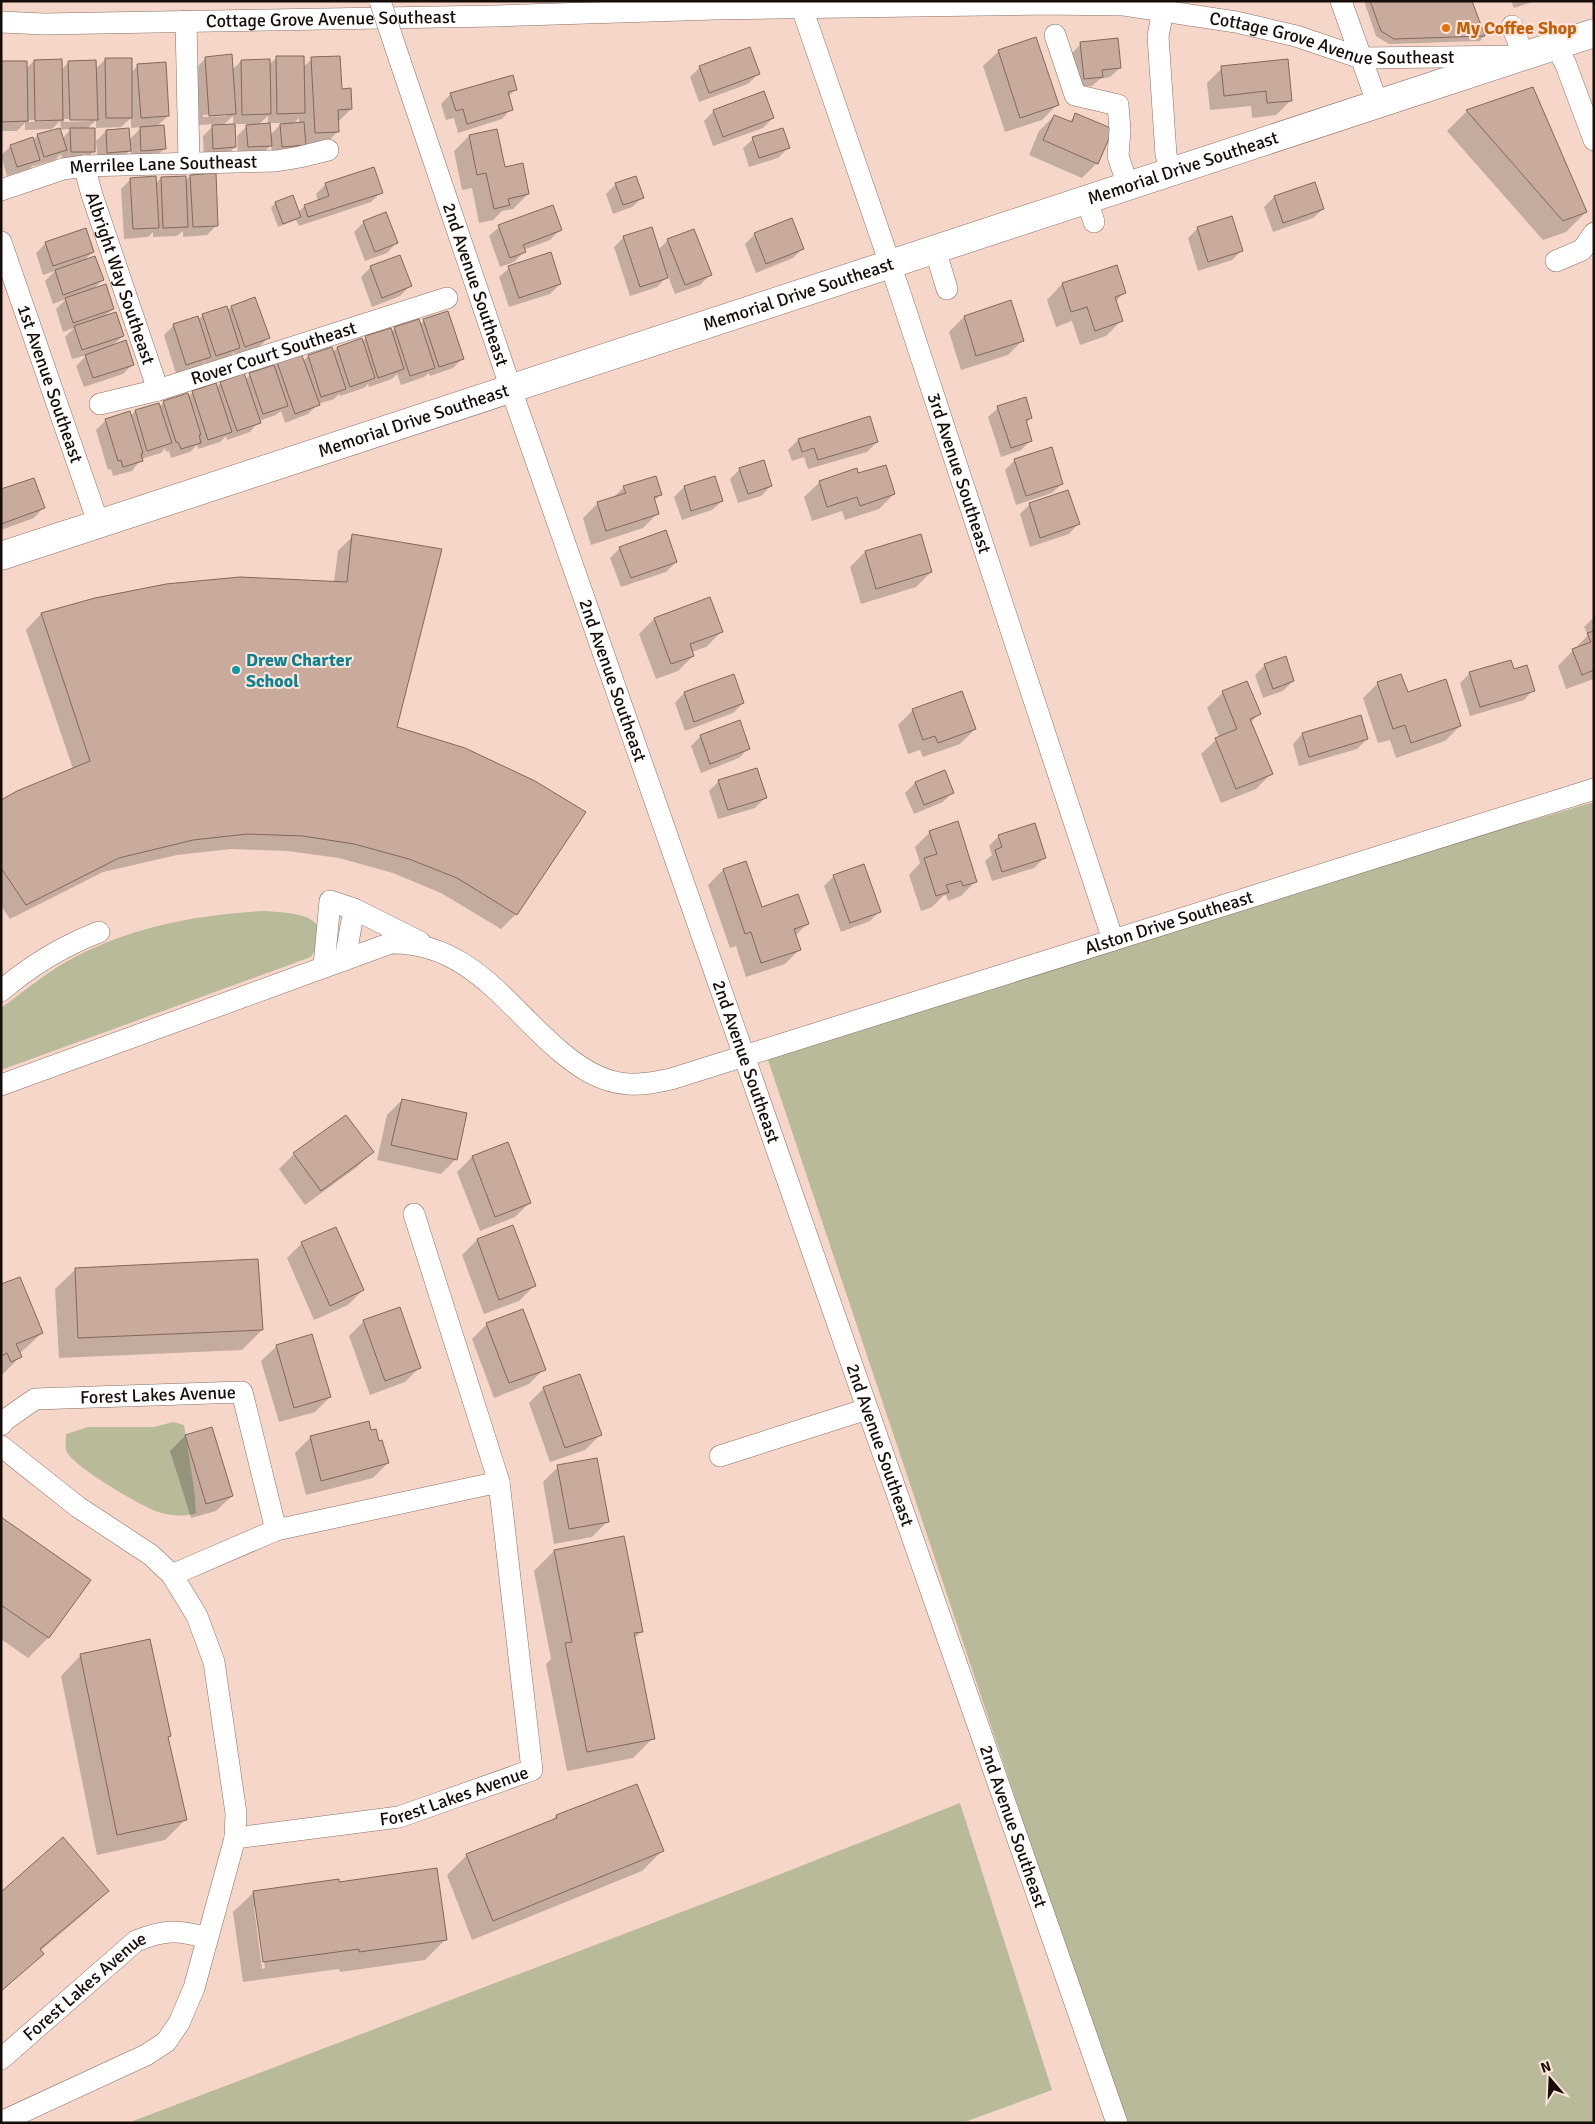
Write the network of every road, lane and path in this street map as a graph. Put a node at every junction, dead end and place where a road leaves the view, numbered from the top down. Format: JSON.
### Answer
{"nodes":[{"id":1,"x":380,"y":1,"type":"edge"},
{"id":2,"x":1341,"y":1,"type":"edge"},
{"id":3,"x":1050,"y":2,"type":"edge"},
{"id":4,"x":715,"y":5,"type":"edge"},
{"id":5,"x":802,"y":8,"type":"junction"},
{"id":6,"x":1163,"y":10,"type":"junction"},
{"id":7,"x":186,"y":21,"type":"junction"},
{"id":8,"x":1,"y":22,"type":"edge"},
{"id":9,"x":1512,"y":26,"type":"dead end"},
{"id":10,"x":1594,"y":33,"type":"edge"},
{"id":11,"x":1056,"y":35,"type":"dead end"},
{"id":12,"x":1556,"y":45,"type":"junction"},
{"id":13,"x":1524,"y":56,"type":"junction"},
{"id":14,"x":1361,"y":58,"type":"junction"},
{"id":15,"x":1378,"y":105,"type":"junction"},
{"id":16,"x":1594,"y":140,"type":"edge"},
{"id":17,"x":328,"y":150,"type":"dead end"},
{"id":18,"x":189,"y":163,"type":"junction"},
{"id":19,"x":84,"y":166,"type":"junction"},
{"id":20,"x":1172,"y":172,"type":"junction"},
{"id":21,"x":1128,"y":186,"type":"junction"},
{"id":22,"x":1,"y":190,"type":"edge"},
{"id":23,"x":1594,"y":233,"type":"edge"},
{"id":24,"x":1,"y":242,"type":"edge"},
{"id":25,"x":934,"y":249,"type":"junction"},
{"id":26,"x":1556,"y":262,"type":"dead end"},
{"id":27,"x":889,"y":264,"type":"junction"},
{"id":28,"x":948,"y":288,"type":"dead end"},
{"id":29,"x":447,"y":298,"type":"dead end"},
{"id":30,"x":511,"y":389,"type":"junction"},
{"id":31,"x":158,"y":390,"type":"junction"},
{"id":32,"x":100,"y":404,"type":"dead end"},
{"id":33,"x":99,"y":525,"type":"junction"},
{"id":34,"x":1,"y":556,"type":"edge"},
{"id":35,"x":1594,"y":789,"type":"edge"},
{"id":36,"x":354,"y":908,"type":"junction"},
{"id":37,"x":99,"y":932,"type":"dead end"},
{"id":38,"x":1113,"y":940,"type":"junction"},
{"id":39,"x":429,"y":947,"type":"junction"},
{"id":40,"x":345,"y":960,"type":"junction"},
{"id":41,"x":324,"y":966,"type":"junction"},
{"id":42,"x":1,"y":991,"type":"edge"},
{"id":43,"x":743,"y":1055,"type":"junction"},
{"id":44,"x":1,"y":1085,"type":"edge"},
{"id":45,"x":414,"y":1214,"type":"dead end"},
{"id":46,"x":867,"y":1409,"type":"junction"},
{"id":47,"x":1,"y":1425,"type":"edge"},
{"id":48,"x":1,"y":1446,"type":"edge"},
{"id":49,"x":720,"y":1456,"type":"dead end"},
{"id":50,"x":499,"y":1482,"type":"junction"},
{"id":51,"x":276,"y":1530,"type":"junction"},
{"id":52,"x":172,"y":1575,"type":"junction"},
{"id":53,"x":235,"y":1838,"type":"junction"},
{"id":54,"x":207,"y":1938,"type":"junction"},
{"id":55,"x":1,"y":2059,"type":"edge"},
{"id":56,"x":1,"y":2122,"type":"edge"},
{"id":57,"x":1117,"y":2123,"type":"edge"}],
"edges":[{"from":1,"to":30,"type":"street","name":"2nd Avenue Southeast","bridge":true},
{"from":2,"to":14,"type":"street"},
{"from":3,"to":5,"type":"street","name":"Cottage Grove Avenue Southeast"},
{"from":3,"to":6,"type":"street","name":"Cottage Grove Avenue Southeast"},
{"from":4,"to":5,"type":"street","name":"Cottage Grove Avenue Southeast"},
{"from":4,"to":7,"type":"street","name":"Cottage Grove Avenue Southeast"},
{"from":5,"to":27,"type":"street","name":"3rd Avenue Southeast"},
{"from":6,"to":14,"type":"street","name":"Cottage Grove Avenue Southeast"},
{"from":6,"to":20,"type":"street"},
{"from":7,"to":8,"type":"street","name":"Cottage Grove Avenue Southeast"},
{"from":7,"to":18,"type":"street"},
{"from":9,"to":13,"type":"street"},
{"from":10,"to":12,"type":"main road","name":"Memorial Drive Southeast"},
{"from":11,"to":21,"type":"street"},
{"from":12,"to":13,"type":"main road","name":"Memorial Drive Southeast"},
{"from":12,"to":16,"type":"street"},
{"from":13,"to":14,"type":"street","name":"Cottage Grove Avenue Southeast"},
{"from":13,"to":15,"type":"main road","name":"Memorial Drive Southeast"},
{"from":14,"to":15,"type":"street"},
{"from":15,"to":20,"type":"main road","name":"Memorial Drive Southeast"},
{"from":17,"to":18,"type":"street","name":"Merrilee Lane Southeast"},
{"from":18,"to":19,"type":"street","name":"Merrilee Lane Southeast"},
{"from":19,"to":22,"type":"street","name":"Merrilee Lane Southeast"},
{"from":19,"to":31,"type":"street","name":"Albright Way Southeast"},
{"from":20,"to":21,"type":"main road","name":"Memorial Drive Southeast"},
{"from":21,"to":25,"type":"main road","name":"Memorial Drive Southeast"},
{"from":23,"to":26,"type":"street"},
{"from":24,"to":33,"type":"street","name":"1st Avenue Southeast"},
{"from":25,"to":27,"type":"main road","name":"Memorial Drive Southeast"},
{"from":25,"to":28,"type":"street"},
{"from":27,"to":30,"type":"main road","name":"Memorial Drive Southeast"},
{"from":27,"to":38,"type":"street","name":"3rd Avenue Southeast"},
{"from":29,"to":31,"type":"street","name":"Rover Court Southeast"},
{"from":30,"to":33,"type":"main road","name":"Memorial Drive Southeast"},
{"from":30,"to":43,"type":"street","name":"2nd Avenue Southeast"},
{"from":31,"to":32,"type":"street","name":"Rover Court Southeast"},
{"from":33,"to":34,"type":"main road","name":"Memorial Drive Southeast"},
{"from":35,"to":38,"type":"street","name":"Alston Drive Southeast"},
{"from":36,"to":39,"type":"street"},
{"from":36,"to":40,"type":"street"},
{"from":36,"to":41,"type":"street"},
{"from":37,"to":42,"type":"street"},
{"from":38,"to":43,"type":"street","name":"Alston Drive Southeast"},
{"from":39,"to":40,"type":"street"},
{"from":39,"to":43,"type":"street","name":"Alston Drive Southeast"},
{"from":40,"to":41,"type":"street"},
{"from":41,"to":44,"type":"street"},
{"from":43,"to":46,"type":"street","name":"2nd Avenue Southeast"},
{"from":45,"to":50,"type":"street","name":"Forest Lakes Avenue"},
{"from":46,"to":49,"type":"street"},
{"from":46,"to":57,"type":"street","name":"2nd Avenue Southeast"},
{"from":47,"to":51,"type":"street","name":"Forest Lakes Avenue"},
{"from":48,"to":52,"type":"street"},
{"from":50,"to":51,"type":"street"},
{"from":50,"to":53,"type":"street","name":"Forest Lakes Avenue"},
{"from":51,"to":52,"type":"street"},
{"from":52,"to":53,"type":"street"},
{"from":53,"to":54,"type":"street"},
{"from":54,"to":55,"type":"street","name":"Forest Lakes Avenue"},
{"from":54,"to":56,"type":"street"}]}
